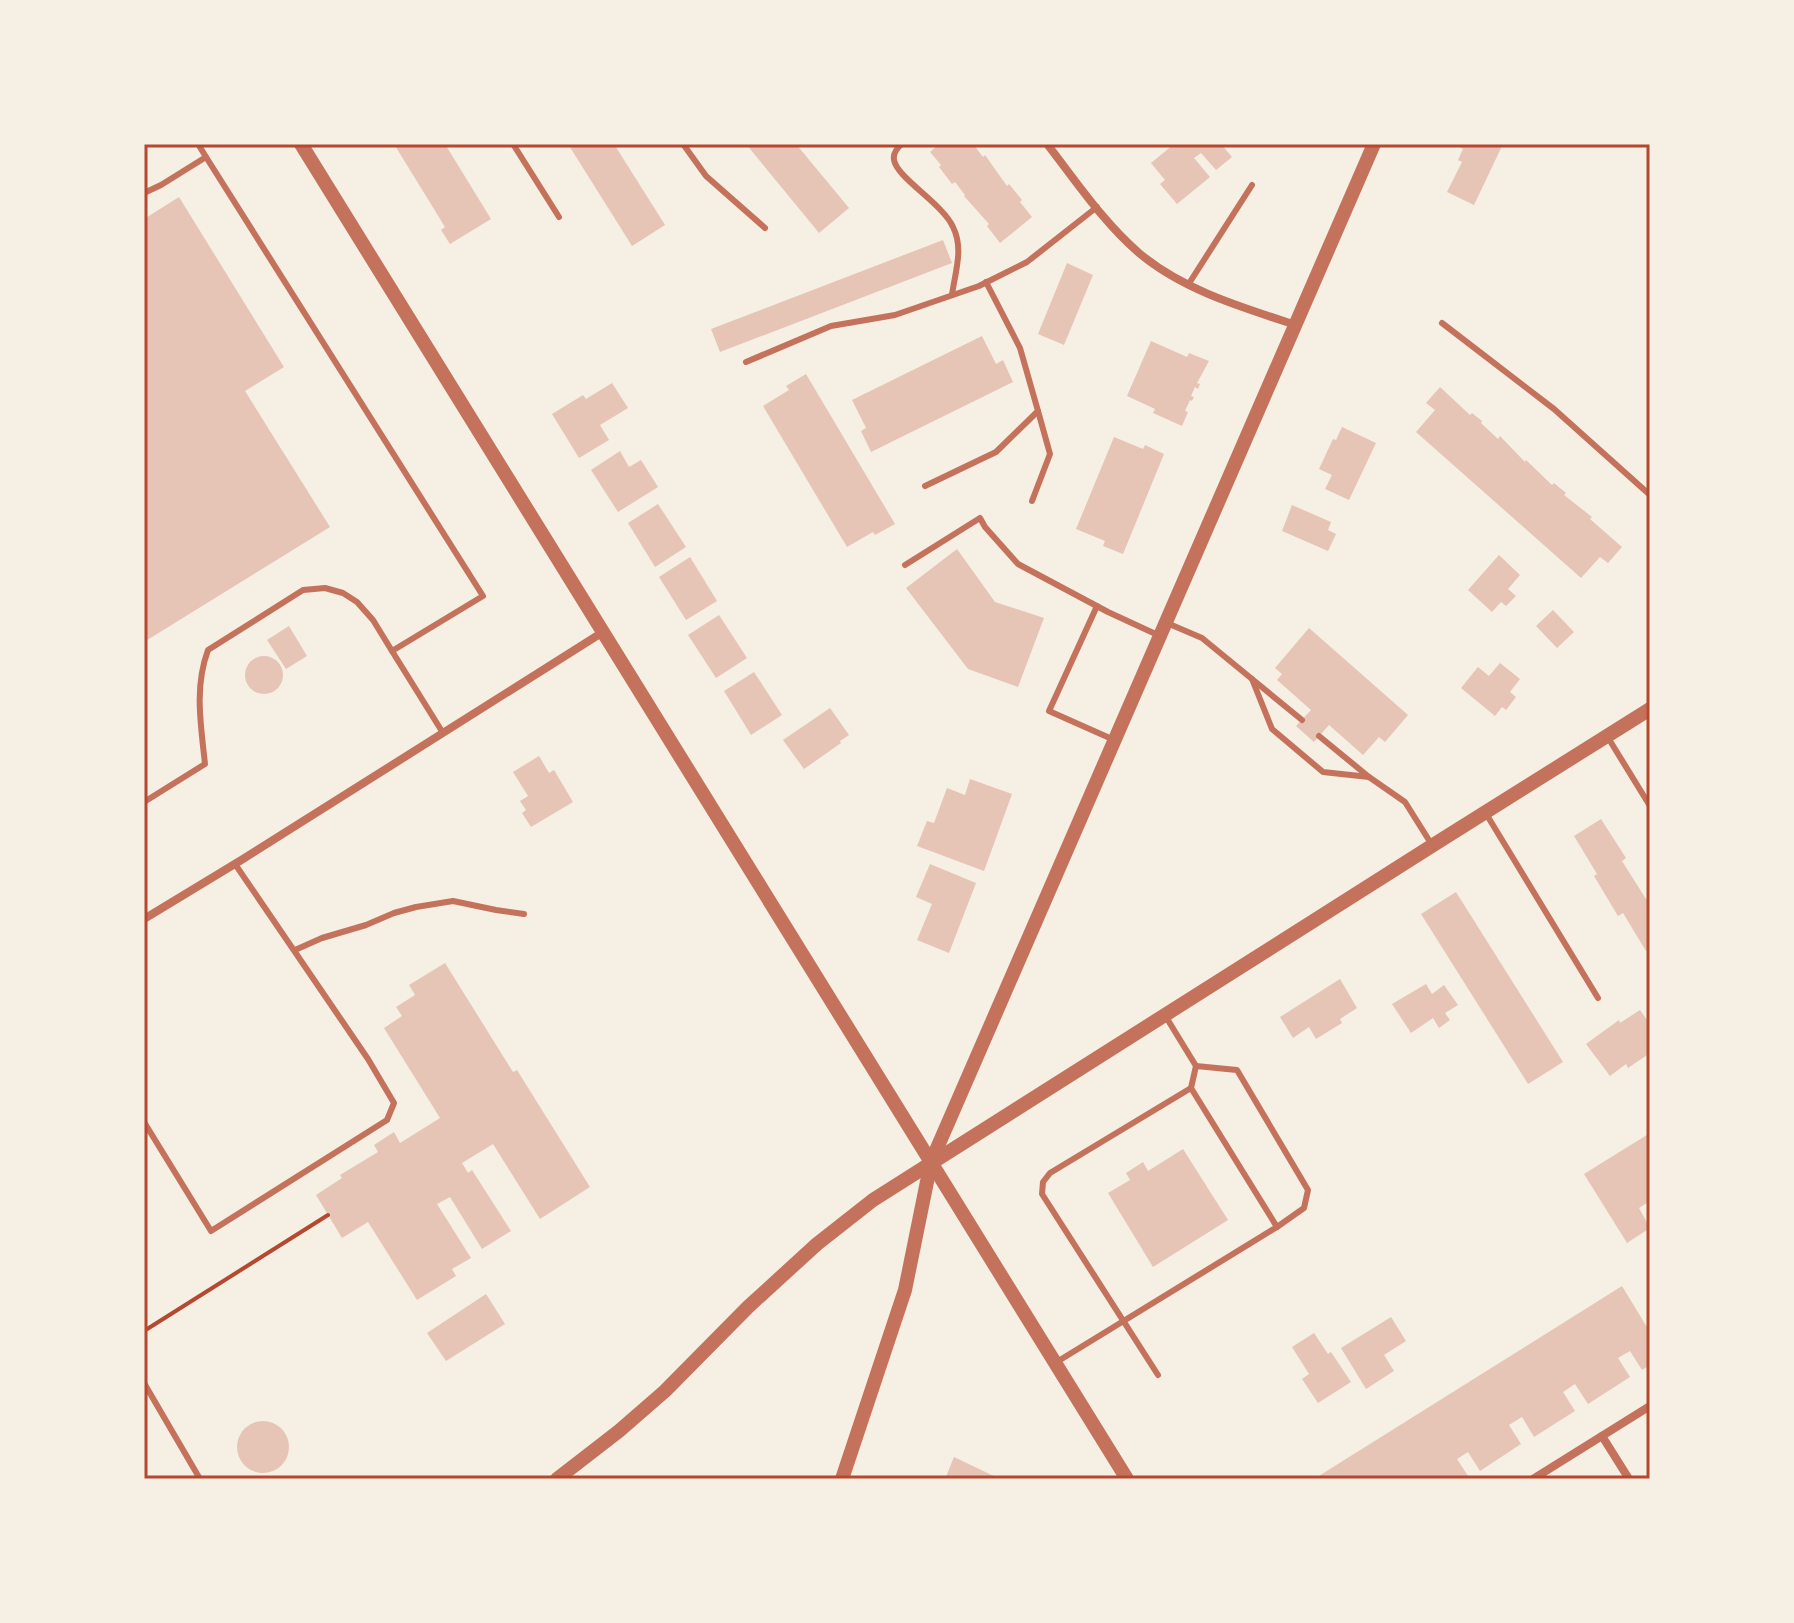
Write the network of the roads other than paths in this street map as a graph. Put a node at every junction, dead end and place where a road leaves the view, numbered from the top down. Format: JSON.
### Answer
{"nodes":[{"id":1,"x":198,"y":144,"type":"edge"},
{"id":2,"x":301,"y":144,"type":"edge"},
{"id":3,"x":513,"y":144,"type":"edge"},
{"id":4,"x":683,"y":144,"type":"edge"},
{"id":5,"x":902,"y":144,"type":"edge"},
{"id":6,"x":1047,"y":144,"type":"edge"},
{"id":7,"x":1374,"y":144,"type":"edge"},
{"id":8,"x":206,"y":157,"type":"junction"},
{"id":9,"x":1252,"y":185,"type":"dead end"},
{"id":10,"x":144,"y":193,"type":"edge"},
{"id":11,"x":1097,"y":207,"type":"junction"},
{"id":12,"x":559,"y":217,"type":"dead end"},
{"id":13,"x":765,"y":228,"type":"dead end"},
{"id":14,"x":986,"y":282,"type":"junction"},
{"id":15,"x":1188,"y":285,"type":"junction"},
{"id":16,"x":952,"y":295,"type":"junction"},
{"id":17,"x":1442,"y":323,"type":"dead end"},
{"id":18,"x":1296,"y":325,"type":"junction"},
{"id":19,"x":746,"y":362,"type":"dead end"},
{"id":20,"x":1038,"y":411,"type":"junction"},
{"id":21,"x":925,"y":486,"type":"dead end"},
{"id":22,"x":1650,"y":495,"type":"edge"},
{"id":23,"x":1032,"y":501,"type":"dead end"},
{"id":24,"x":905,"y":565,"type":"dead end"},
{"id":25,"x":1097,"y":606,"type":"junction"},
{"id":26,"x":1163,"y":629,"type":"junction"},
{"id":27,"x":603,"y":632,"type":"junction"},
{"id":28,"x":392,"y":651,"type":"junction"},
{"id":29,"x":1252,"y":679,"type":"junction"},
{"id":30,"x":1650,"y":709,"type":"edge"},
{"id":31,"x":1302,"y":720,"type":"dead end"},
{"id":32,"x":443,"y":733,"type":"junction"},
{"id":33,"x":1319,"y":736,"type":"dead end"},
{"id":34,"x":1607,"y":736,"type":"junction"},
{"id":35,"x":1115,"y":740,"type":"junction"},
{"id":36,"x":1369,"y":777,"type":"junction"},
{"id":37,"x":144,"y":802,"type":"edge"},
{"id":38,"x":1650,"y":806,"type":"edge"},
{"id":39,"x":1485,"y":812,"type":"junction"},
{"id":40,"x":1432,"y":845,"type":"junction"},
{"id":41,"x":235,"y":864,"type":"junction"},
{"id":42,"x":524,"y":914,"type":"dead end"},
{"id":43,"x":144,"y":919,"type":"edge"},
{"id":44,"x":295,"y":950,"type":"junction"},
{"id":45,"x":1598,"y":998,"type":"dead end"},
{"id":46,"x":1164,"y":1014,"type":"junction"},
{"id":47,"x":1196,"y":1066,"type":"junction"},
{"id":48,"x":1191,"y":1088,"type":"junction"},
{"id":49,"x":144,"y":1122,"type":"edge"},
{"id":50,"x":931,"y":1162,"type":"junction"},
{"id":51,"x":1277,"y":1227,"type":"junction"},
{"id":52,"x":1123,"y":1322,"type":"junction"},
{"id":53,"x":1055,"y":1363,"type":"junction"},
{"id":54,"x":1158,"y":1375,"type":"dead end"},
{"id":55,"x":144,"y":1383,"type":"edge"},
{"id":56,"x":1650,"y":1406,"type":"edge"},
{"id":57,"x":1602,"y":1436,"type":"junction"},
{"id":58,"x":200,"y":1479,"type":"edge"},
{"id":59,"x":557,"y":1479,"type":"edge"},
{"id":60,"x":842,"y":1479,"type":"edge"},
{"id":61,"x":1127,"y":1479,"type":"edge"},
{"id":62,"x":1533,"y":1479,"type":"edge"},
{"id":63,"x":1629,"y":1479,"type":"edge"}],
"edges":[{"from":1,"to":8,"type":"lane"},
{"from":2,"to":27,"type":"street"},
{"from":3,"to":12,"type":"lane"},
{"from":4,"to":13,"type":"lane"},
{"from":5,"to":16,"type":"lane"},
{"from":6,"to":11,"type":"street"},
{"from":7,"to":18,"type":"street"},
{"from":8,"to":10,"type":"lane"},
{"from":8,"to":28,"type":"lane"},
{"from":9,"to":15,"type":"lane"},
{"from":11,"to":14,"type":"lane"},
{"from":11,"to":15,"type":"street"},
{"from":14,"to":16,"type":"lane"},
{"from":14,"to":20,"type":"lane"},
{"from":15,"to":18,"type":"street"},
{"from":16,"to":19,"type":"lane"},
{"from":17,"to":22,"type":"lane"},
{"from":18,"to":26,"type":"street"},
{"from":20,"to":21,"type":"lane"},
{"from":20,"to":23,"type":"lane"},
{"from":24,"to":25,"type":"lane"},
{"from":25,"to":26,"type":"lane"},
{"from":25,"to":35,"type":"lane"},
{"from":26,"to":29,"type":"lane"},
{"from":26,"to":35,"type":"street"},
{"from":27,"to":32,"type":"street"},
{"from":27,"to":50,"type":"street"},
{"from":28,"to":32,"type":"lane"},
{"from":28,"to":37,"type":"lane"},
{"from":29,"to":31,"type":"lane"},
{"from":29,"to":36,"type":"lane"},
{"from":30,"to":34,"type":"street"},
{"from":32,"to":41,"type":"street"},
{"from":33,"to":36,"type":"lane"},
{"from":34,"to":38,"type":"lane"},
{"from":34,"to":39,"type":"street"},
{"from":35,"to":50,"type":"street"},
{"from":36,"to":40,"type":"lane"},
{"from":39,"to":40,"type":"street"},
{"from":39,"to":45,"type":"lane"},
{"from":40,"to":46,"type":"street"},
{"from":41,"to":43,"type":"street"},
{"from":41,"to":44,"type":"lane"},
{"from":42,"to":44,"type":"lane"},
{"from":44,"to":49,"type":"lane"},
{"from":46,"to":47,"type":"lane"},
{"from":46,"to":50,"type":"street"},
{"from":47,"to":48,"type":"lane"},
{"from":47,"to":51,"type":"lane"},
{"from":48,"to":51,"type":"lane"},
{"from":48,"to":52,"type":"lane"},
{"from":50,"to":53,"type":"street"},
{"from":50,"to":59,"type":"street"},
{"from":50,"to":60,"type":"street"},
{"from":51,"to":52,"type":"lane"},
{"from":52,"to":53,"type":"lane"},
{"from":52,"to":54,"type":"lane"},
{"from":53,"to":61,"type":"street"},
{"from":55,"to":58,"type":"lane"},
{"from":56,"to":57,"type":"street"},
{"from":57,"to":62,"type":"street"},
{"from":57,"to":63,"type":"street"}]}
